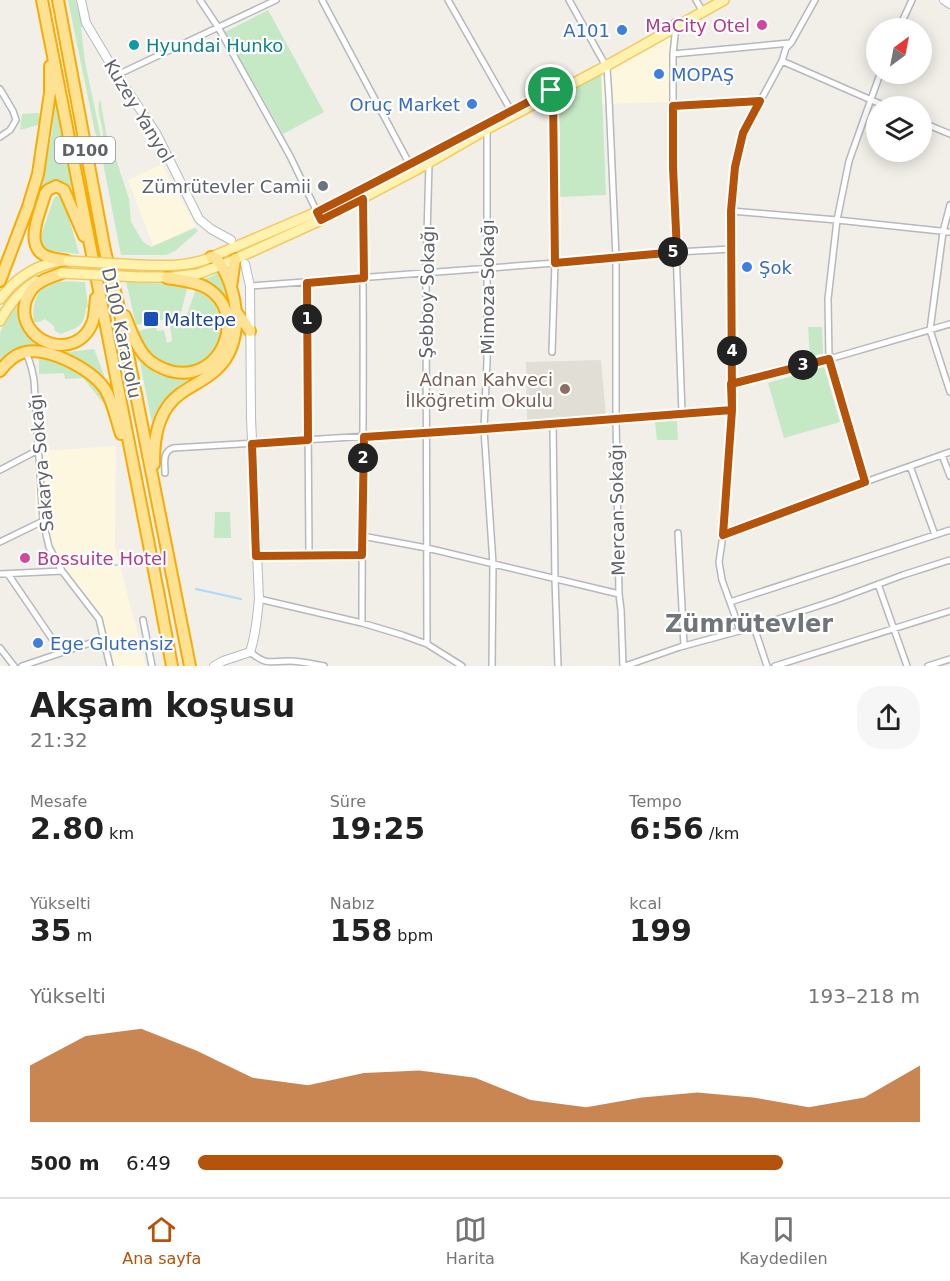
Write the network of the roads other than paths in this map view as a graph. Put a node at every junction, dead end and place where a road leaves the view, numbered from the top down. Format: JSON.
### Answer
{"nodes":[{"id":1,"x":42,"y":0,"type":"edge"},
{"id":2,"x":58,"y":0,"type":"edge"},
{"id":3,"x":81,"y":0,"type":"edge"},
{"id":4,"x":200,"y":0,"type":"edge"},
{"id":5,"x":276,"y":0,"type":"edge"},
{"id":6,"x":322,"y":0,"type":"edge"},
{"id":7,"x":448,"y":0,"type":"edge"},
{"id":8,"x":569,"y":0,"type":"edge"},
{"id":9,"x":714,"y":0,"type":"edge"},
{"id":10,"x":724,"y":0,"type":"edge"},
{"id":11,"x":815,"y":0,"type":"edge"},
{"id":12,"x":912,"y":0,"type":"edge"},
{"id":13,"x":944,"y":0,"type":"edge"},
{"id":14,"x":698,"y":4,"type":"edge"},
{"id":15,"x":950,"y":4,"type":"edge"},
{"id":16,"x":904,"y":18,"type":"edge"},
{"id":17,"x":675,"y":24,"type":"junction"},
{"id":18,"x":218,"y":27,"type":"junction"},
{"id":19,"x":50,"y":38,"type":"junction"},
{"id":20,"x":791,"y":43,"type":"junction"},
{"id":21,"x":673,"y":54,"type":"junction"},
{"id":22,"x":782,"y":61,"type":"junction"},
{"id":23,"x":605,"y":63,"type":"junction"},
{"id":24,"x":117,"y":75,"type":"junction"},
{"id":25,"x":0,"y":89,"type":"edge"},
{"id":26,"x":552,"y":92,"type":"junction"},
{"id":27,"x":866,"y":99,"type":"edge"},
{"id":28,"x":760,"y":101,"type":"junction"},
{"id":29,"x":673,"y":106,"type":"junction"},
{"id":30,"x":866,"y":109,"type":"edge"},
{"id":31,"x":513,"y":113,"type":"junction"},
{"id":32,"x":487,"y":126,"type":"junction"},
{"id":33,"x":932,"y":127,"type":"edge"},
{"id":34,"x":950,"y":134,"type":"edge"},
{"id":35,"x":0,"y":137,"type":"edge"},
{"id":36,"x":432,"y":157,"type":"junction"},
{"id":37,"x":412,"y":168,"type":"junction"},
{"id":38,"x":363,"y":199,"type":"junction"},
{"id":39,"x":950,"y":205,"type":"edge"},
{"id":40,"x":731,"y":211,"type":"junction"},
{"id":41,"x":319,"y":216,"type":"junction"},
{"id":42,"x":837,"y":220,"type":"junction"},
{"id":43,"x":943,"y":232,"type":"junction"},
{"id":44,"x":950,"y":232,"type":"edge"},
{"id":45,"x":231,"y":240,"type":"dead end"},
{"id":46,"x":732,"y":249,"type":"junction"},
{"id":47,"x":677,"y":252,"type":"junction"},
{"id":48,"x":211,"y":257,"type":"junction"},
{"id":49,"x":616,"y":257,"type":"junction"},
{"id":50,"x":93,"y":259,"type":"junction"},
{"id":51,"x":68,"y":261,"type":"junction"},
{"id":52,"x":240,"y":261,"type":"junction"},
{"id":53,"x":555,"y":263,"type":"junction"},
{"id":54,"x":222,"y":265,"type":"junction"},
{"id":55,"x":487,"y":268,"type":"junction"},
{"id":56,"x":62,"y":273,"type":"junction"},
{"id":57,"x":426,"y":273,"type":"junction"},
{"id":58,"x":167,"y":278,"type":"junction"},
{"id":59,"x":364,"y":278,"type":"junction"},
{"id":60,"x":0,"y":281,"type":"edge"},
{"id":61,"x":97,"y":283,"type":"junction"},
{"id":62,"x":307,"y":283,"type":"junction"},
{"id":63,"x":250,"y":286,"type":"junction"},
{"id":64,"x":231,"y":290,"type":"junction"},
{"id":65,"x":0,"y":298,"type":"edge"},
{"id":66,"x":117,"y":299,"type":"junction"},
{"id":67,"x":235,"y":310,"type":"junction"},
{"id":68,"x":0,"y":321,"type":"edge"},
{"id":69,"x":950,"y":324,"type":"edge"},
{"id":70,"x":930,"y":330,"type":"junction"},
{"id":71,"x":250,"y":331,"type":"junction"},
{"id":72,"x":25,"y":352,"type":"junction"},
{"id":73,"x":552,"y":352,"type":"dead end"},
{"id":74,"x":829,"y":359,"type":"junction"},
{"id":75,"x":0,"y":371,"type":"edge"},
{"id":76,"x":731,"y":384,"type":"junction"},
{"id":77,"x":950,"y":392,"type":"edge"},
{"id":78,"x":732,"y":410,"type":"junction"},
{"id":79,"x":682,"y":413,"type":"junction"},
{"id":80,"x":616,"y":418,"type":"junction"},
{"id":81,"x":553,"y":424,"type":"junction"},
{"id":82,"x":484,"y":429,"type":"junction"},
{"id":83,"x":426,"y":433,"type":"junction"},
{"id":84,"x":364,"y":437,"type":"junction"},
{"id":85,"x":308,"y":440,"type":"junction"},
{"id":86,"x":252,"y":444,"type":"junction"},
{"id":87,"x":38,"y":450,"type":"junction"},
{"id":88,"x":950,"y":452,"type":"edge"},
{"id":89,"x":942,"y":455,"type":"junction"},
{"id":90,"x":910,"y":466,"type":"junction"},
{"id":91,"x":0,"y":470,"type":"edge"},
{"id":92,"x":135,"y":470,"type":"junction"},
{"id":93,"x":165,"y":473,"type":"dead end"},
{"id":94,"x":950,"y":476,"type":"edge"},
{"id":95,"x":153,"y":479,"type":"junction"},
{"id":96,"x":865,"y":482,"type":"junction"},
{"id":97,"x":43,"y":521,"type":"junction"},
{"id":98,"x":950,"y":530,"type":"edge"},
{"id":99,"x":678,"y":533,"type":"dead end"},
{"id":100,"x":723,"y":535,"type":"junction"},
{"id":101,"x":934,"y":535,"type":"junction"},
{"id":102,"x":362,"y":536,"type":"junction"},
{"id":103,"x":0,"y":542,"type":"edge"},
{"id":104,"x":427,"y":548,"type":"junction"},
{"id":105,"x":309,"y":555,"type":"junction"},
{"id":106,"x":362,"y":555,"type":"junction"},
{"id":107,"x":256,"y":556,"type":"junction"},
{"id":108,"x":950,"y":560,"type":"edge"},
{"id":109,"x":493,"y":564,"type":"junction"},
{"id":110,"x":62,"y":571,"type":"junction"},
{"id":111,"x":0,"y":574,"type":"edge"},
{"id":112,"x":8,"y":574,"type":"junction"},
{"id":113,"x":555,"y":579,"type":"junction"},
{"id":114,"x":878,"y":584,"type":"junction"},
{"id":115,"x":619,"y":594,"type":"junction"},
{"id":116,"x":259,"y":599,"type":"junction"},
{"id":117,"x":730,"y":602,"type":"junction"},
{"id":118,"x":950,"y":611,"type":"edge"},
{"id":119,"x":181,"y":619,"type":"junction"},
{"id":120,"x":143,"y":620,"type":"dead end"},
{"id":121,"x":362,"y":623,"type":"junction"},
{"id":122,"x":754,"y":627,"type":"junction"},
{"id":123,"x":895,"y":629,"type":"junction"},
{"id":124,"x":740,"y":630,"type":"junction"},
{"id":125,"x":105,"y":638,"type":"junction"},
{"id":126,"x":427,"y":644,"type":"junction"},
{"id":127,"x":684,"y":646,"type":"junction"},
{"id":128,"x":0,"y":648,"type":"edge"},
{"id":129,"x":61,"y":652,"type":"junction"},
{"id":130,"x":250,"y":652,"type":"junction"},
{"id":131,"x":950,"y":659,"type":"edge"},
{"id":132,"x":14,"y":666,"type":"edge"},
{"id":133,"x":22,"y":666,"type":"edge"},
{"id":134,"x":110,"y":666,"type":"edge"},
{"id":135,"x":152,"y":666,"type":"edge"},
{"id":136,"x":172,"y":666,"type":"edge"},
{"id":137,"x":190,"y":666,"type":"edge"},
{"id":138,"x":198,"y":666,"type":"edge"},
{"id":139,"x":214,"y":666,"type":"edge"},
{"id":140,"x":324,"y":666,"type":"edge"},
{"id":141,"x":462,"y":666,"type":"edge"},
{"id":142,"x":492,"y":666,"type":"edge"},
{"id":143,"x":558,"y":666,"type":"edge"},
{"id":144,"x":624,"y":666,"type":"edge"},
{"id":145,"x":767,"y":666,"type":"edge"},
{"id":146,"x":775,"y":666,"type":"edge"},
{"id":147,"x":907,"y":666,"type":"edge"},
{"id":148,"x":928,"y":666,"type":"edge"}],
"edges":[{"from":1,"to":19,"type":"highway","name":"D100 Karayolu","number":"D100"},
{"from":2,"to":66,"type":"highway","name":"D100 Karayolu","number":"D100"},
{"from":3,"to":24,"type":"main road","name":"Kuzey Yanyol"},
{"from":4,"to":18,"type":"street"},
{"from":5,"to":18,"type":"street"},
{"from":6,"to":37,"type":"street"},
{"from":7,"to":31,"type":"street"},
{"from":8,"to":23,"type":"street"},
{"from":9,"to":14,"type":"main road"},
{"from":10,"to":17,"type":"main road"},
{"from":11,"to":20,"type":"street"},
{"from":12,"to":16,"type":"street"},
{"from":13,"to":15,"type":"main road"},
{"from":14,"to":17,"type":"main road"},
{"from":17,"to":21,"type":"street"},
{"from":17,"to":23,"type":"main road"},
{"from":18,"to":24,"type":"street"},
{"from":18,"to":41,"type":"street"},
{"from":19,"to":50,"type":"highway","name":"D100 Karayolu","number":"D100"},
{"from":19,"to":60,"type":"highway"},
{"from":20,"to":21,"type":"street"},
{"from":20,"to":22,"type":"street"},
{"from":21,"to":29,"type":"street"},
{"from":22,"to":27,"type":"street"},
{"from":22,"to":28,"type":"street"},
{"from":23,"to":26,"type":"main road"},
{"from":23,"to":49,"type":"street","name":"Mercan Sokağı"},
{"from":24,"to":45,"type":"main road","name":"Kuzey Yanyol"},
{"from":25,"to":35,"type":"street"},
{"from":26,"to":31,"type":"main road"},
{"from":26,"to":53,"type":"street"},
{"from":28,"to":29,"type":"street"},
{"from":28,"to":40,"type":"street"},
{"from":29,"to":47,"type":"street"},
{"from":30,"to":42,"type":"street"},
{"from":31,"to":32,"type":"main road"},
{"from":32,"to":36,"type":"main road"},
{"from":32,"to":55,"type":"street","name":"Mimoza Sokağı"},
{"from":33,"to":34,"type":"street"},
{"from":36,"to":37,"type":"main road"},
{"from":36,"to":57,"type":"street","name":"Şebboy Sokağı"},
{"from":37,"to":38,"type":"main road"},
{"from":37,"to":41,"type":"main road"},
{"from":38,"to":41,"type":"main road"},
{"from":38,"to":59,"type":"street"},
{"from":39,"to":43,"type":"street"},
{"from":40,"to":42,"type":"street"},
{"from":40,"to":46,"type":"street"},
{"from":41,"to":48,"type":"main road"},
{"from":41,"to":52,"type":"main road"},
{"from":42,"to":43,"type":"street"},
{"from":42,"to":74,"type":"street"},
{"from":43,"to":44,"type":"street"},
{"from":43,"to":70,"type":"street"},
{"from":46,"to":47,"type":"street"},
{"from":46,"to":76,"type":"street"},
{"from":47,"to":49,"type":"street"},
{"from":47,"to":79,"type":"street"},
{"from":48,"to":51,"type":"main road","bridge":true},
{"from":48,"to":54,"type":"highway"},
{"from":49,"to":53,"type":"street"},
{"from":49,"to":80,"type":"street","name":"Mercan Sokağı"},
{"from":50,"to":51,"type":"highway"},
{"from":50,"to":61,"type":"highway","name":"D100 Karayolu","number":"D100"},
{"from":51,"to":65,"type":"main road"},
{"from":52,"to":54,"type":"main road"},
{"from":52,"to":63,"type":"main road"},
{"from":52,"to":64,"type":"highway"},
{"from":53,"to":55,"type":"street"},
{"from":53,"to":73,"type":"street"},
{"from":54,"to":58,"type":"main road"},
{"from":54,"to":64,"type":"highway"},
{"from":55,"to":57,"type":"street"},
{"from":55,"to":82,"type":"street","name":"Mimoza Sokağı"},
{"from":56,"to":58,"type":"main road","bridge":true},
{"from":56,"to":61,"type":"highway"},
{"from":56,"to":68,"type":"main road"},
{"from":57,"to":59,"type":"street"},
{"from":57,"to":83,"type":"street","name":"Şebboy Sokağı"},
{"from":58,"to":66,"type":"highway"},
{"from":59,"to":62,"type":"street"},
{"from":59,"to":84,"type":"street"},
{"from":61,"to":92,"type":"highway","name":"D100 Karayolu","number":"D100"},
{"from":62,"to":63,"type":"street"},
{"from":62,"to":85,"type":"street"},
{"from":63,"to":71,"type":"main road"},
{"from":64,"to":67,"type":"highway"},
{"from":66,"to":95,"type":"highway","name":"D100 Karayolu","number":"D100"},
{"from":67,"to":71,"type":"highway"},
{"from":67,"to":95,"type":"highway"},
{"from":69,"to":70,"type":"street"},
{"from":70,"to":74,"type":"street"},
{"from":70,"to":77,"type":"street"},
{"from":71,"to":86,"type":"main road"},
{"from":72,"to":75,"type":"highway"},
{"from":72,"to":87,"type":"street","name":"Sakarya Sokağı"},
{"from":72,"to":92,"type":"highway"},
{"from":74,"to":76,"type":"street"},
{"from":74,"to":96,"type":"street"},
{"from":76,"to":78,"type":"street"},
{"from":78,"to":79,"type":"street"},
{"from":78,"to":100,"type":"street"},
{"from":79,"to":80,"type":"street"},
{"from":80,"to":81,"type":"street"},
{"from":80,"to":115,"type":"street","name":"Mercan Sokağı"},
{"from":81,"to":82,"type":"street"},
{"from":81,"to":113,"type":"street"},
{"from":82,"to":83,"type":"street"},
{"from":82,"to":109,"type":"street","name":"Mimoza Sokağı"},
{"from":83,"to":84,"type":"street"},
{"from":83,"to":104,"type":"street","name":"Şebboy Sokağı"},
{"from":84,"to":85,"type":"street"},
{"from":84,"to":102,"type":"street"},
{"from":85,"to":86,"type":"street"},
{"from":85,"to":105,"type":"street"},
{"from":86,"to":93,"type":"street"},
{"from":86,"to":107,"type":"main road"},
{"from":87,"to":91,"type":"street"},
{"from":87,"to":97,"type":"street","name":"Sakarya Sokağı"},
{"from":88,"to":89,"type":"street"},
{"from":89,"to":90,"type":"street"},
{"from":89,"to":94,"type":"street"},
{"from":90,"to":96,"type":"street"},
{"from":90,"to":101,"type":"street"},
{"from":92,"to":136,"type":"highway","name":"D100 Karayolu","number":"D100"},
{"from":95,"to":119,"type":"highway","name":"D100 Karayolu","number":"D100"},
{"from":96,"to":100,"type":"street"},
{"from":97,"to":103,"type":"street"},
{"from":97,"to":110,"type":"street","name":"Sakarya Sokağı"},
{"from":98,"to":101,"type":"street"},
{"from":99,"to":127,"type":"street"},
{"from":100,"to":117,"type":"street"},
{"from":101,"to":117,"type":"street"},
{"from":102,"to":104,"type":"street"},
{"from":102,"to":106,"type":"street"},
{"from":104,"to":109,"type":"street"},
{"from":104,"to":126,"type":"street","name":"Şebboy Sokağı"},
{"from":105,"to":106,"type":"street"},
{"from":105,"to":107,"type":"street"},
{"from":106,"to":121,"type":"street"},
{"from":107,"to":116,"type":"main road"},
{"from":108,"to":114,"type":"street"},
{"from":109,"to":113,"type":"street"},
{"from":109,"to":142,"type":"street","name":"Mimoza Sokağı"},
{"from":110,"to":112,"type":"street"},
{"from":110,"to":125,"type":"street","name":"Sakarya Sokağı"},
{"from":111,"to":112,"type":"street"},
{"from":112,"to":129,"type":"street"},
{"from":113,"to":115,"type":"street"},
{"from":113,"to":143,"type":"street"},
{"from":114,"to":122,"type":"street"},
{"from":114,"to":123,"type":"street"},
{"from":115,"to":144,"type":"street","name":"Mercan Sokağı"},
{"from":116,"to":121,"type":"street"},
{"from":116,"to":130,"type":"main road"},
{"from":117,"to":124,"type":"street"},
{"from":118,"to":123,"type":"street"},
{"from":119,"to":137,"type":"highway","name":"D100 Karayolu","number":"D100"},
{"from":119,"to":138,"type":"highway"},
{"from":120,"to":135,"type":"street"},
{"from":121,"to":126,"type":"street"},
{"from":122,"to":124,"type":"street"},
{"from":122,"to":145,"type":"street"},
{"from":123,"to":146,"type":"street"},
{"from":123,"to":147,"type":"street"},
{"from":124,"to":127,"type":"street"},
{"from":125,"to":129,"type":"street"},
{"from":125,"to":134,"type":"street","name":"Sakarya Sokağı"},
{"from":126,"to":141,"type":"street"},
{"from":127,"to":144,"type":"street"},
{"from":128,"to":132,"type":"street"},
{"from":129,"to":133,"type":"street"},
{"from":130,"to":139,"type":"main road"},
{"from":130,"to":140,"type":"street"},
{"from":131,"to":148,"type":"street"}]}
